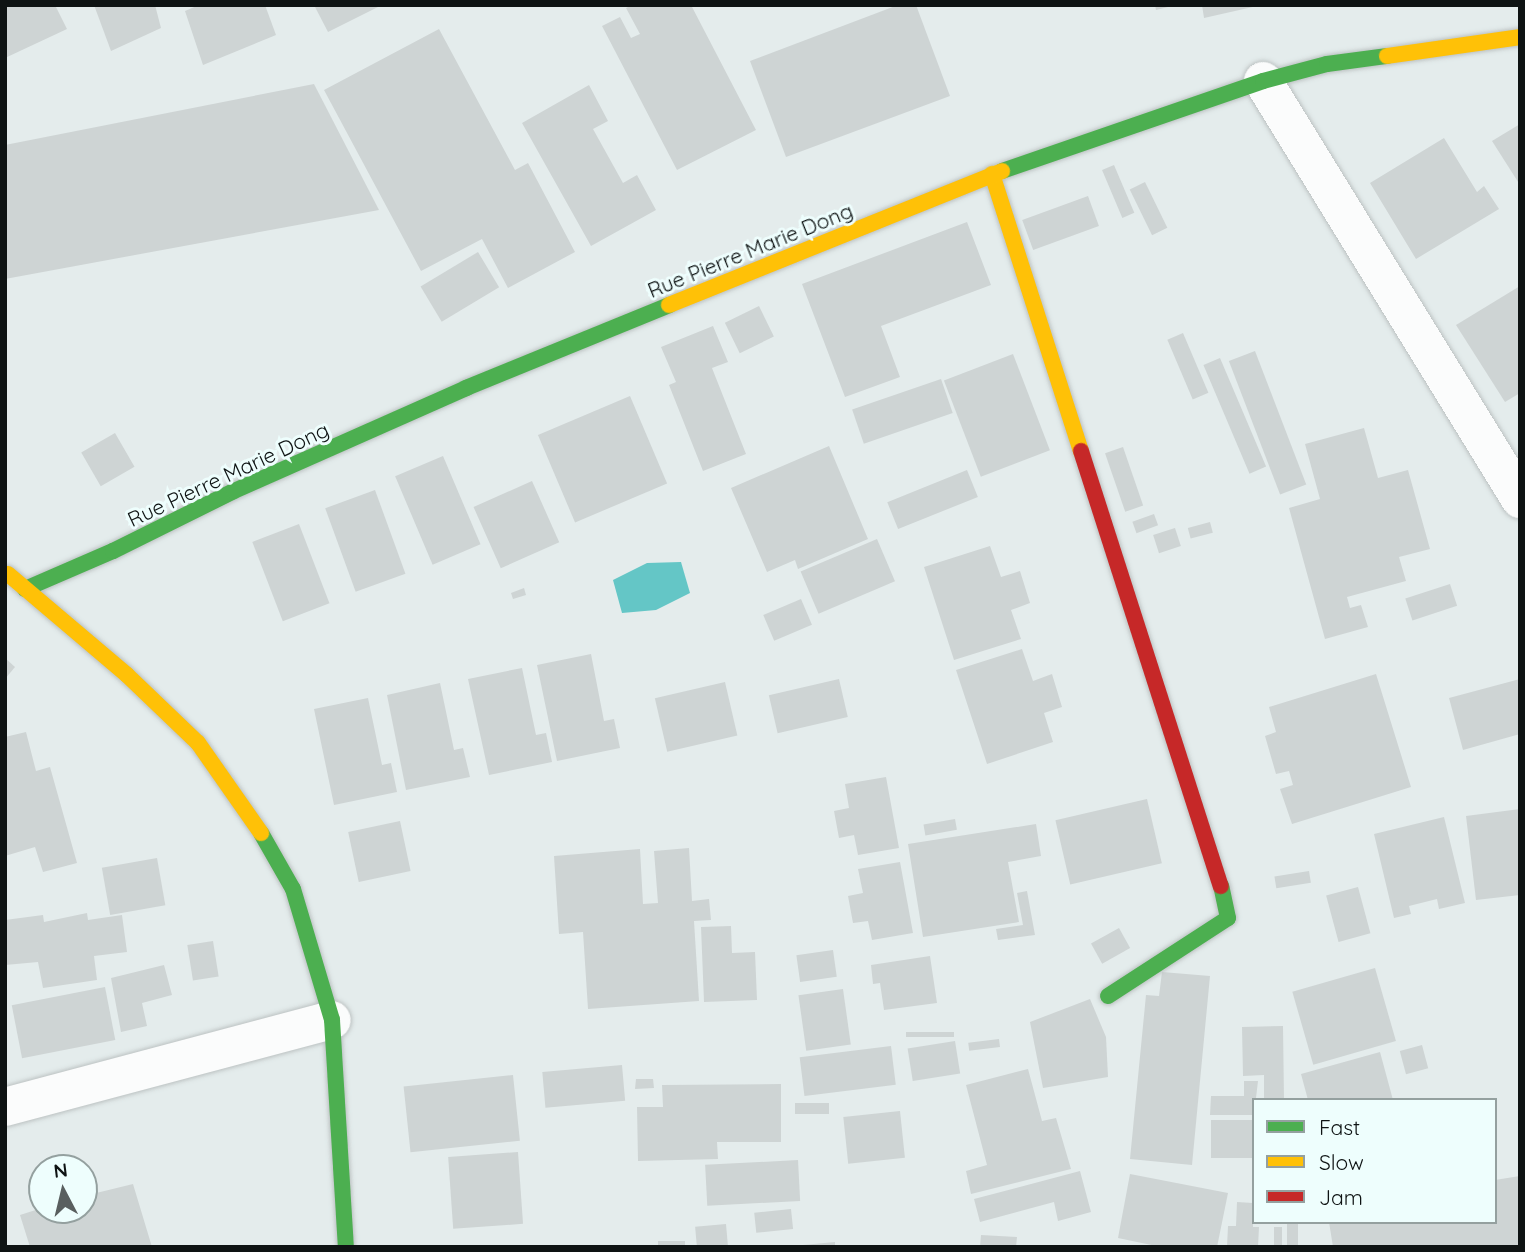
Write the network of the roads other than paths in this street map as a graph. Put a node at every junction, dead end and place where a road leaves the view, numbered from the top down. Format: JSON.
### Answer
{"nodes":[{"id":1,"x":1520,"y":37,"type":"edge"},
{"id":2,"x":1263,"y":81,"type":"junction"},
{"id":3,"x":992,"y":174,"type":"junction"},
{"id":4,"x":1520,"y":499,"type":"edge"},
{"id":5,"x":5,"y":572,"type":"edge"},
{"id":6,"x":25,"y":589,"type":"junction"},
{"id":7,"x":1108,"y":996,"type":"dead end"},
{"id":8,"x":332,"y":1020,"type":"junction"},
{"id":9,"x":5,"y":1107,"type":"edge"},
{"id":10,"x":346,"y":1247,"type":"edge"}],
"edges":[{"from":1,"to":2,"type":"street","name":"Rue Pierre Marie Dong"},
{"from":2,"to":3,"type":"street","name":"Rue Pierre Marie Dong"},
{"from":2,"to":4,"type":"street"},
{"from":3,"to":6,"type":"street","name":"Rue Pierre Marie Dong"},
{"from":3,"to":7,"type":"street"},
{"from":5,"to":6,"type":"street"},
{"from":6,"to":8,"type":"street"},
{"from":8,"to":9,"type":"street"},
{"from":8,"to":10,"type":"street"}]}
